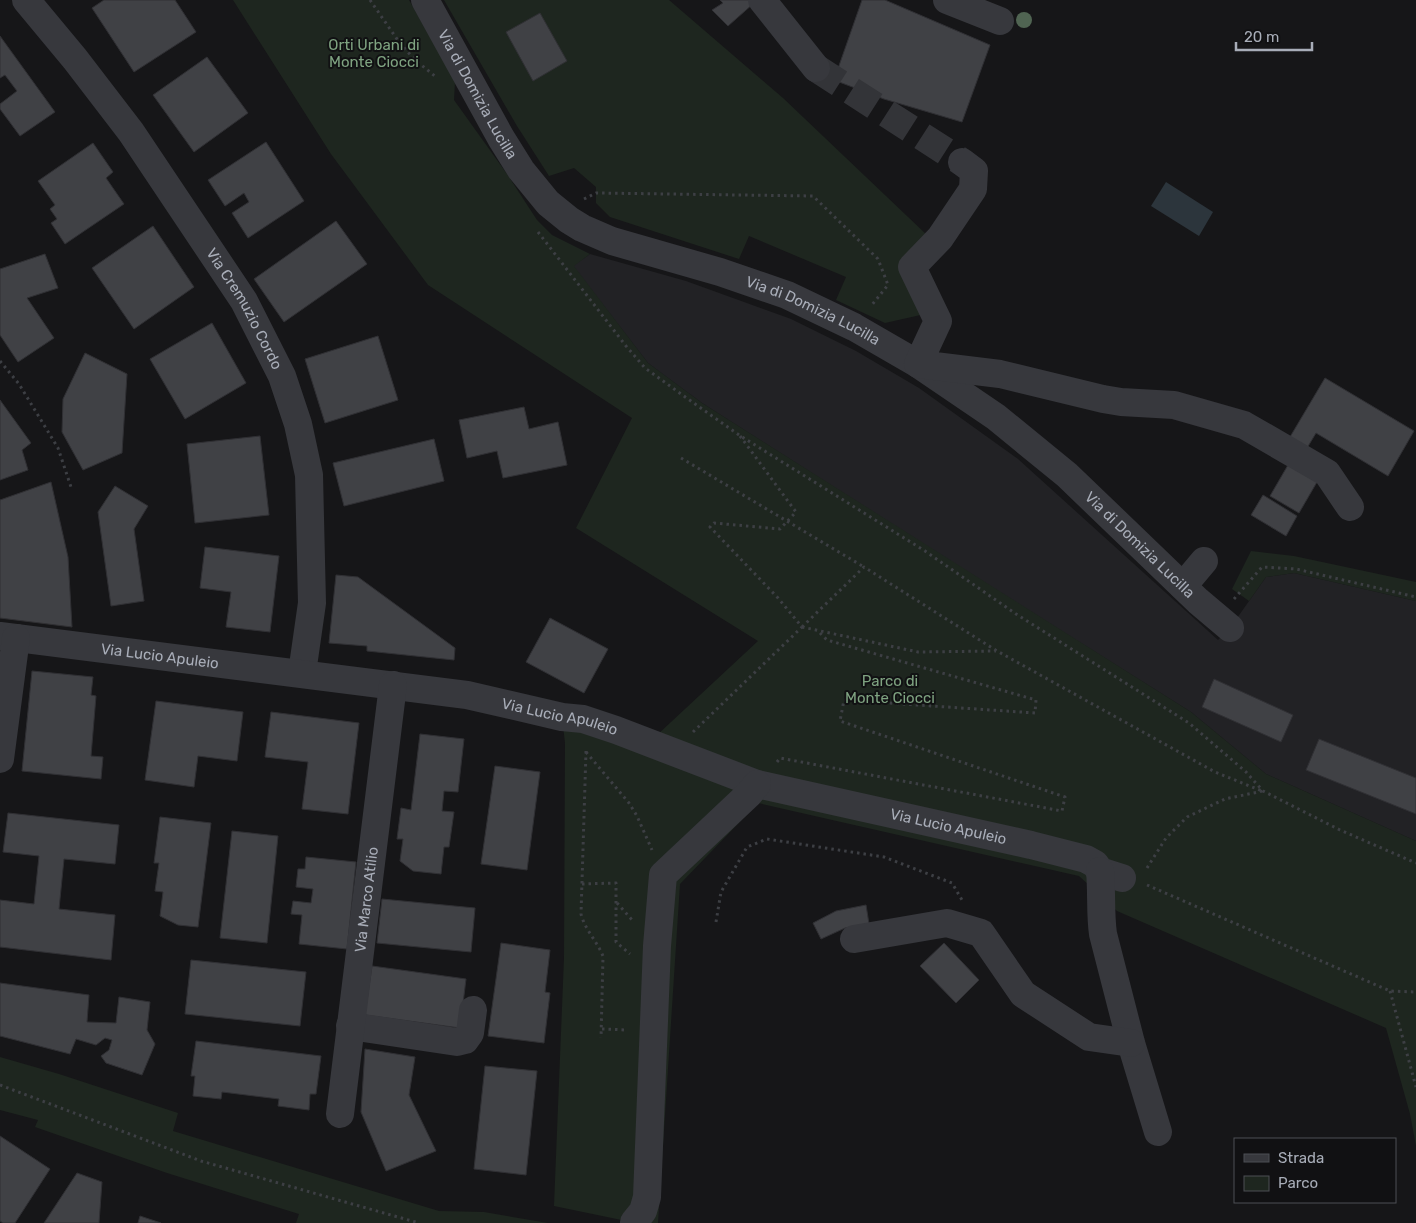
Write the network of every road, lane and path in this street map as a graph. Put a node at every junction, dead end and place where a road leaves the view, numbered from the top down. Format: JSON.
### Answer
{"nodes":[{"id":1,"x":26,"y":0,"type":"edge"},
{"id":2,"x":370,"y":0,"type":"edge"},
{"id":3,"x":425,"y":0,"type":"edge"},
{"id":4,"x":762,"y":0,"type":"edge"},
{"id":5,"x":947,"y":0,"type":"edge"},
{"id":6,"x":1000,"y":21,"type":"dead end"},
{"id":7,"x":816,"y":68,"type":"tunnel mouth"},
{"id":8,"x":440,"y":80,"type":"dead end"},
{"id":9,"x":962,"y":162,"type":"tunnel mouth"},
{"id":10,"x":559,"y":212,"type":"junction"},
{"id":11,"x":534,"y":225,"type":"dead end"},
{"id":12,"x":854,"y":327,"type":"junction"},
{"id":13,"x":0,"y":361,"type":"edge"},
{"id":14,"x":918,"y":364,"type":"junction"},
{"id":15,"x":739,"y":435,"type":"junction"},
{"id":16,"x":682,"y":458,"type":"dead end"},
{"id":17,"x":72,"y":490,"type":"dead end"},
{"id":18,"x":1350,"y":507,"type":"dead end"},
{"id":19,"x":788,"y":521,"type":"junction"},
{"id":20,"x":1204,"y":561,"type":"dead end"},
{"id":21,"x":864,"y":567,"type":"junction"},
{"id":22,"x":1183,"y":586,"type":"junction"},
{"id":23,"x":1416,"y":597,"type":"edge"},
{"id":24,"x":1224,"y":623,"type":"joint"},
{"id":25,"x":802,"y":627,"type":"junction"},
{"id":26,"x":818,"y":631,"type":"junction"},
{"id":27,"x":8,"y":637,"type":"edge"},
{"id":28,"x":997,"y":651,"type":"junction"},
{"id":29,"x":302,"y":673,"type":"junction"},
{"id":30,"x":393,"y":685,"type":"junction"},
{"id":31,"x":572,"y":718,"type":"junction"},
{"id":32,"x":586,"y":751,"type":"junction"},
{"id":33,"x":674,"y":754,"type":"junction"},
{"id":34,"x":0,"y":758,"type":"edge"},
{"id":35,"x":757,"y":784,"type":"junction"},
{"id":36,"x":1263,"y":791,"type":"junction"},
{"id":37,"x":1416,"y":863,"type":"edge"},
{"id":38,"x":663,"y":875,"type":"junction"},
{"id":39,"x":1120,"y":877,"type":"junction"},
{"id":40,"x":582,"y":884,"type":"junction"},
{"id":41,"x":716,"y":922,"type":"dead end"},
{"id":42,"x":981,"y":933,"type":"junction"},
{"id":43,"x":854,"y":939,"type":"dead end"},
{"id":44,"x":636,"y":959,"type":"dead end"},
{"id":45,"x":1390,"y":992,"type":"junction"},
{"id":46,"x":1416,"y":992,"type":"edge"},
{"id":47,"x":473,"y":1010,"type":"dead end"},
{"id":48,"x":350,"y":1026,"type":"junction"},
{"id":49,"x":602,"y":1029,"type":"junction"},
{"id":50,"x":634,"y":1030,"type":"dead end"},
{"id":51,"x":601,"y":1038,"type":"dead end"},
{"id":52,"x":1131,"y":1043,"type":"junction"},
{"id":53,"x":0,"y":1085,"type":"edge"},
{"id":54,"x":1416,"y":1086,"type":"edge"},
{"id":55,"x":340,"y":1114,"type":"dead end"},
{"id":56,"x":1158,"y":1132,"type":"dead end"},
{"id":57,"x":634,"y":1222,"type":"edge"},
{"id":58,"x":419,"y":1223,"type":"edge"}],
"edges":[{"from":1,"to":29,"type":"street","name":"Via Cremuzio Cordo"},
{"from":2,"to":8,"type":"path"},
{"from":3,"to":10,"type":"street","name":"Via di Domizia Lucilla"},
{"from":4,"to":7,"type":"street"},
{"from":5,"to":6,"type":"street"},
{"from":9,"to":14,"type":"street"},
{"from":10,"to":12,"type":"street","name":"Via di Domizia Lucilla"},
{"from":10,"to":12,"type":"path"},
{"from":11,"to":15,"type":"path"},
{"from":12,"to":14,"type":"street","name":"Via di Domizia Lucilla"},
{"from":13,"to":17,"type":"path"},
{"from":14,"to":18,"type":"street"},
{"from":14,"to":22,"type":"street","name":"Via di Domizia Lucilla"},
{"from":15,"to":19,"type":"path"},
{"from":15,"to":36,"type":"path"},
{"from":16,"to":19,"type":"path"},
{"from":19,"to":21,"type":"path"},
{"from":19,"to":25,"type":"path"},
{"from":20,"to":22,"type":"street"},
{"from":21,"to":25,"type":"path"},
{"from":21,"to":28,"type":"path"},
{"from":22,"to":24,"type":"street","name":"Via di Domizia Lucilla"},
{"from":23,"to":24,"type":"path"},
{"from":25,"to":26,"type":"path"},
{"from":25,"to":33,"type":"path"},
{"from":26,"to":28,"type":"path"},
{"from":26,"to":35,"type":"path"},
{"from":27,"to":29,"type":"street","name":"Via Lucio Apuleio"},
{"from":27,"to":34,"type":"street"},
{"from":28,"to":36,"type":"path"},
{"from":29,"to":30,"type":"street","name":"Via Lucio Apuleio"},
{"from":30,"to":31,"type":"street","name":"Via Lucio Apuleio"},
{"from":30,"to":48,"type":"street","name":"Via Marco Atilio"},
{"from":31,"to":32,"type":"path"},
{"from":31,"to":33,"type":"street","name":"Via Lucio Apuleio"},
{"from":32,"to":38,"type":"path"},
{"from":32,"to":40,"type":"path"},
{"from":33,"to":35,"type":"street","name":"Via Lucio Apuleio"},
{"from":35,"to":38,"type":"street"},
{"from":35,"to":39,"type":"street","name":"Via Lucio Apuleio"},
{"from":36,"to":37,"type":"path"},
{"from":36,"to":39,"type":"path"},
{"from":38,"to":57,"type":"street"},
{"from":39,"to":45,"type":"path"},
{"from":39,"to":52,"type":"street"},
{"from":40,"to":44,"type":"path"},
{"from":40,"to":49,"type":"path"},
{"from":41,"to":42,"type":"path"},
{"from":42,"to":43,"type":"street"},
{"from":42,"to":52,"type":"street"},
{"from":45,"to":46,"type":"path"},
{"from":45,"to":54,"type":"path"},
{"from":47,"to":48,"type":"street"},
{"from":48,"to":55,"type":"street","name":"Via Marco Atilio"},
{"from":49,"to":50,"type":"path"},
{"from":49,"to":51,"type":"path"},
{"from":52,"to":56,"type":"street"},
{"from":53,"to":58,"type":"path"}]}
